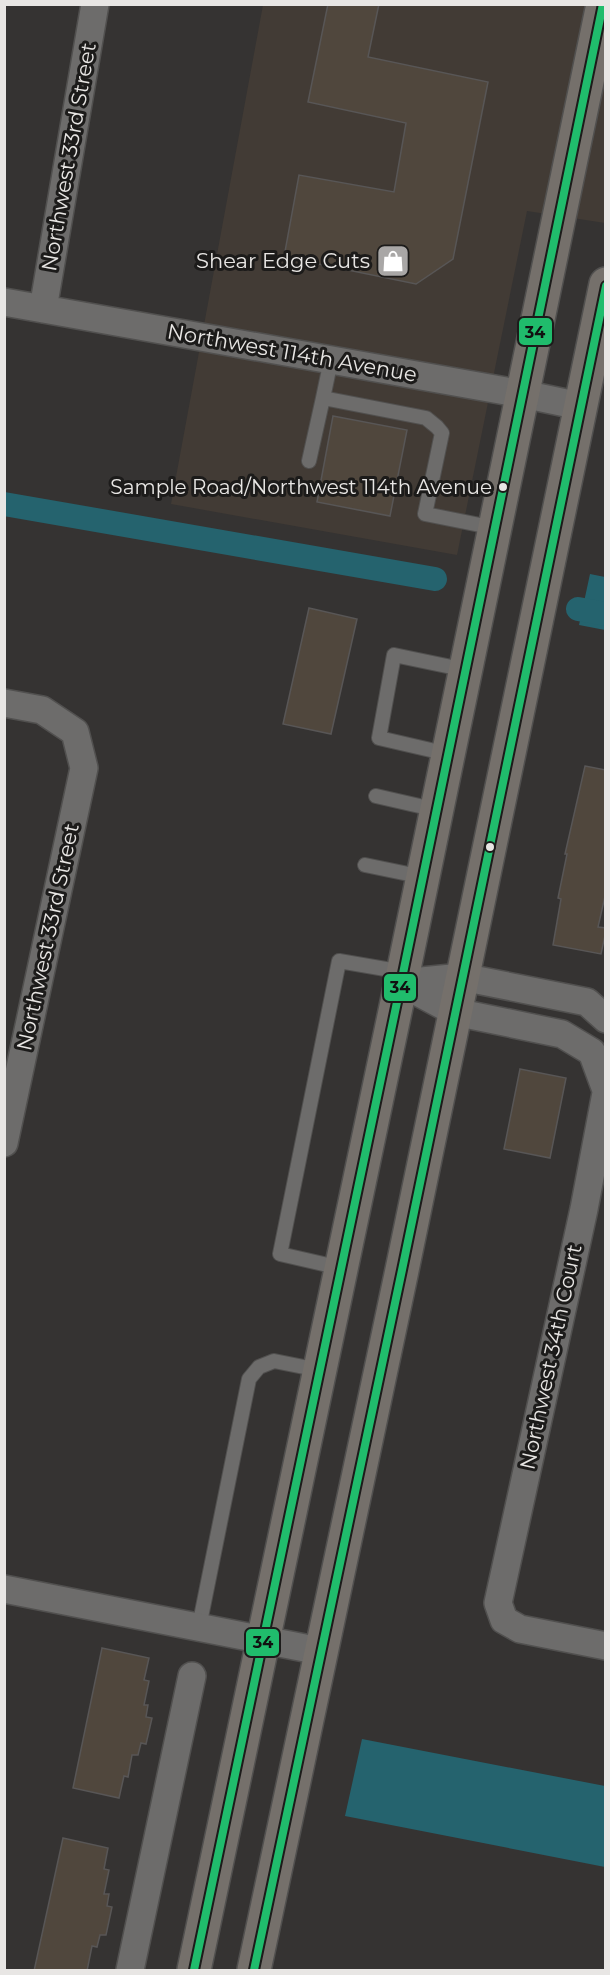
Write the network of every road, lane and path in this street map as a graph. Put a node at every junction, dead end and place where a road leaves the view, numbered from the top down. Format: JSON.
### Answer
{"nodes":[{"id":1,"x":95,"y":4,"type":"edge"},
{"id":2,"x":603,"y":4,"type":"edge"},
{"id":3,"x":606,"y":284,"type":"edge"},
{"id":4,"x":4,"y":302,"type":"edge"},
{"id":5,"x":43,"y":309,"type":"junction"},
{"id":6,"x":330,"y":360,"type":"junction"},
{"id":7,"x":523,"y":394,"type":"junction"},
{"id":8,"x":323,"y":398,"type":"junction"},
{"id":9,"x":580,"y":406,"type":"junction"},
{"id":10,"x":309,"y":461,"type":"dead end"},
{"id":11,"x":495,"y":528,"type":"junction"},
{"id":12,"x":466,"y":670,"type":"junction"},
{"id":13,"x":4,"y":703,"type":"edge"},
{"id":14,"x":448,"y":754,"type":"junction"},
{"id":15,"x":376,"y":796,"type":"dead end"},
{"id":16,"x":437,"y":810,"type":"junction"},
{"id":17,"x":365,"y":866,"type":"dead end"},
{"id":18,"x":423,"y":877,"type":"junction"},
{"id":19,"x":402,"y":977,"type":"junction"},
{"id":20,"x":462,"y":977,"type":"junction"},
{"id":21,"x":455,"y":1012,"type":"junction"},
{"id":22,"x":606,"y":1019,"type":"edge"},
{"id":23,"x":606,"y":1091,"type":"edge"},
{"id":24,"x":4,"y":1143,"type":"edge"},
{"id":25,"x":595,"y":1211,"type":"edge"},
{"id":26,"x":341,"y":1268,"type":"junction"},
{"id":27,"x":320,"y":1370,"type":"junction"},
{"id":28,"x":4,"y":1589,"type":"edge"},
{"id":29,"x":199,"y":1627,"type":"junction"},
{"id":30,"x":264,"y":1640,"type":"junction"},
{"id":31,"x":606,"y":1646,"type":"edge"},
{"id":32,"x":320,"y":1651,"type":"junction"},
{"id":33,"x":192,"y":1676,"type":"dead end"},
{"id":34,"x":130,"y":1971,"type":"edge"},
{"id":35,"x":195,"y":1971,"type":"edge"},
{"id":36,"x":254,"y":1971,"type":"edge"}],
"edges":[{"from":1,"to":5,"type":"street","name":"Northwest 33rd Street"},
{"from":2,"to":7,"type":"main road"},
{"from":3,"to":9,"type":"main road"},
{"from":4,"to":5,"type":"street","name":"Northwest 114th Avenue"},
{"from":5,"to":6,"type":"street","name":"Northwest 114th Avenue"},
{"from":6,"to":7,"type":"street","name":"Northwest 114th Avenue"},
{"from":6,"to":8,"type":"lane"},
{"from":7,"to":9,"type":"street","name":"Northwest 114th Avenue"},
{"from":7,"to":11,"type":"main road"},
{"from":8,"to":10,"type":"lane"},
{"from":8,"to":11,"type":"lane"},
{"from":9,"to":20,"type":"main road"},
{"from":11,"to":12,"type":"main road"},
{"from":12,"to":14,"type":"main road"},
{"from":12,"to":14,"type":"lane"},
{"from":13,"to":24,"type":"street","name":"Northwest 33rd Street"},
{"from":14,"to":16,"type":"main road"},
{"from":15,"to":16,"type":"lane"},
{"from":16,"to":18,"type":"main road"},
{"from":17,"to":18,"type":"lane"},
{"from":18,"to":19,"type":"main road"},
{"from":19,"to":20,"type":"street"},
{"from":19,"to":21,"type":"street","name":"Northwest 34th Court"},
{"from":19,"to":26,"type":"main road"},
{"from":19,"to":26,"type":"lane"},
{"from":20,"to":21,"type":"main road"},
{"from":20,"to":22,"type":"street"},
{"from":21,"to":23,"type":"street","name":"Northwest 34th Court"},
{"from":21,"to":32,"type":"main road"},
{"from":23,"to":25,"type":"street","name":"Northwest 34th Court"},
{"from":25,"to":31,"type":"street","name":"Northwest 34th Court"},
{"from":26,"to":27,"type":"main road"},
{"from":27,"to":29,"type":"lane"},
{"from":27,"to":30,"type":"main road"},
{"from":28,"to":29,"type":"street"},
{"from":29,"to":30,"type":"street"},
{"from":30,"to":32,"type":"street"},
{"from":30,"to":35,"type":"main road"},
{"from":32,"to":36,"type":"main road"},
{"from":33,"to":34,"type":"street"}]}
